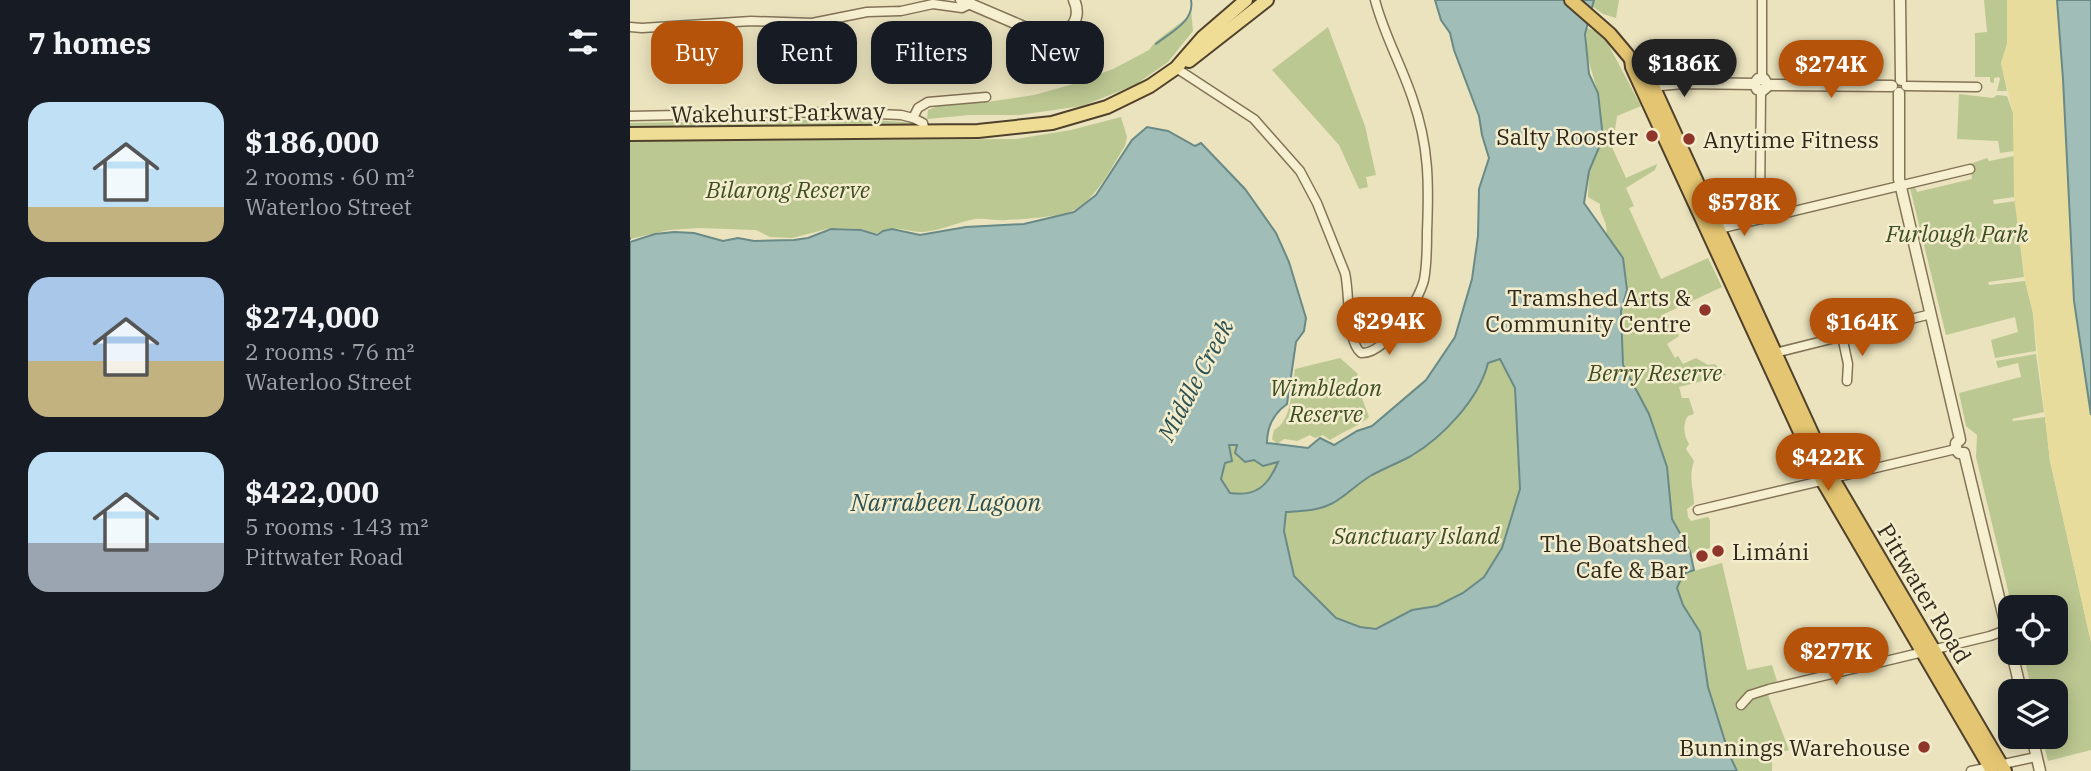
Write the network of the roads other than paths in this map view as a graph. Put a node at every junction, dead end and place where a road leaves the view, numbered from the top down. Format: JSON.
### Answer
{"nodes":[{"id":1,"x":1074,"y":0,"type":"edge"},
{"id":2,"x":1246,"y":0,"type":"edge"},
{"id":3,"x":1267,"y":0,"type":"edge"},
{"id":4,"x":1375,"y":0,"type":"edge"},
{"id":5,"x":1571,"y":0,"type":"edge"},
{"id":6,"x":1762,"y":0,"type":"edge"},
{"id":7,"x":1900,"y":0,"type":"edge"},
{"id":8,"x":965,"y":2,"type":"edge"},
{"id":9,"x":630,"y":27,"type":"edge"},
{"id":10,"x":1208,"y":40,"type":"junction"},
{"id":11,"x":1176,"y":68,"type":"junction"},
{"id":12,"x":1762,"y":84,"type":"junction"},
{"id":13,"x":1647,"y":86,"type":"junction"},
{"id":14,"x":1899,"y":86,"type":"junction"},
{"id":15,"x":1977,"y":87,"type":"dead end"},
{"id":16,"x":986,"y":97,"type":"dead end"},
{"id":17,"x":630,"y":116,"type":"edge"},
{"id":18,"x":914,"y":118,"type":"junction"},
{"id":19,"x":925,"y":131,"type":"junction"},
{"id":20,"x":630,"y":134,"type":"edge"},
{"id":21,"x":1970,"y":169,"type":"dead end"},
{"id":22,"x":1900,"y":185,"type":"junction"},
{"id":23,"x":1762,"y":219,"type":"junction"},
{"id":24,"x":1719,"y":229,"type":"junction"},
{"id":25,"x":1931,"y":314,"type":"junction"},
{"id":26,"x":1842,"y":336,"type":"junction"},
{"id":27,"x":1770,"y":355,"type":"junction"},
{"id":28,"x":1847,"y":381,"type":"dead end"},
{"id":29,"x":1960,"y":447,"type":"junction"},
{"id":30,"x":1827,"y":479,"type":"junction"},
{"id":31,"x":1698,"y":510,"type":"dead end"},
{"id":32,"x":1998,"y":598,"type":"edge"},
{"id":33,"x":1998,"y":632,"type":"edge"},
{"id":34,"x":1928,"y":651,"type":"junction"},
{"id":35,"x":1741,"y":705,"type":"dead end"},
{"id":36,"x":2034,"y":749,"type":"edge"},
{"id":37,"x":2036,"y":757,"type":"junction"},
{"id":38,"x":1997,"y":768,"type":"edge"},
{"id":39,"x":1971,"y":771,"type":"edge"},
{"id":40,"x":2040,"y":771,"type":"edge"}],
"edges":[{"from":1,"to":8,"type":"street"},
{"from":2,"to":10,"type":"main road","name":"Wakehurst Parkway"},
{"from":3,"to":10,"type":"main road","name":"Wakehurst Parkway"},
{"from":4,"to":11,"type":"street"},
{"from":5,"to":13,"type":"highway","name":"Pittwater Road"},
{"from":6,"to":12,"type":"street"},
{"from":7,"to":14,"type":"street"},
{"from":8,"to":9,"type":"street"},
{"from":10,"to":11,"type":"main road","name":"Wakehurst Parkway"},
{"from":11,"to":19,"type":"main road","name":"Wakehurst Parkway"},
{"from":12,"to":13,"type":"street"},
{"from":12,"to":14,"type":"street"},
{"from":12,"to":23,"type":"street"},
{"from":13,"to":24,"type":"highway","name":"Pittwater Road"},
{"from":13,"to":27,"type":"highway","name":"Pittwater Road"},
{"from":14,"to":15,"type":"street"},
{"from":14,"to":22,"type":"street"},
{"from":16,"to":18,"type":"street"},
{"from":17,"to":18,"type":"street","name":"Wakehurst Parkway"},
{"from":18,"to":19,"type":"street","name":"Wakehurst Parkway"},
{"from":19,"to":20,"type":"main road","name":"Wakehurst Parkway"},
{"from":21,"to":22,"type":"street"},
{"from":22,"to":23,"type":"street"},
{"from":22,"to":25,"type":"street"},
{"from":23,"to":24,"type":"street"},
{"from":24,"to":27,"type":"highway","name":"Pittwater Road"},
{"from":25,"to":26,"type":"street"},
{"from":25,"to":29,"type":"street"},
{"from":26,"to":27,"type":"street"},
{"from":26,"to":28,"type":"street"},
{"from":27,"to":30,"type":"highway","name":"Pittwater Road"},
{"from":29,"to":30,"type":"street"},
{"from":29,"to":32,"type":"street"},
{"from":30,"to":31,"type":"street"},
{"from":30,"to":34,"type":"highway","name":"Pittwater Road"},
{"from":33,"to":34,"type":"street"},
{"from":34,"to":35,"type":"street"},
{"from":34,"to":38,"type":"highway","name":"Pittwater Road"},
{"from":36,"to":37,"type":"street"},
{"from":37,"to":38,"type":"street"},
{"from":37,"to":40,"type":"street"},
{"from":38,"to":39,"type":"street"}]}
